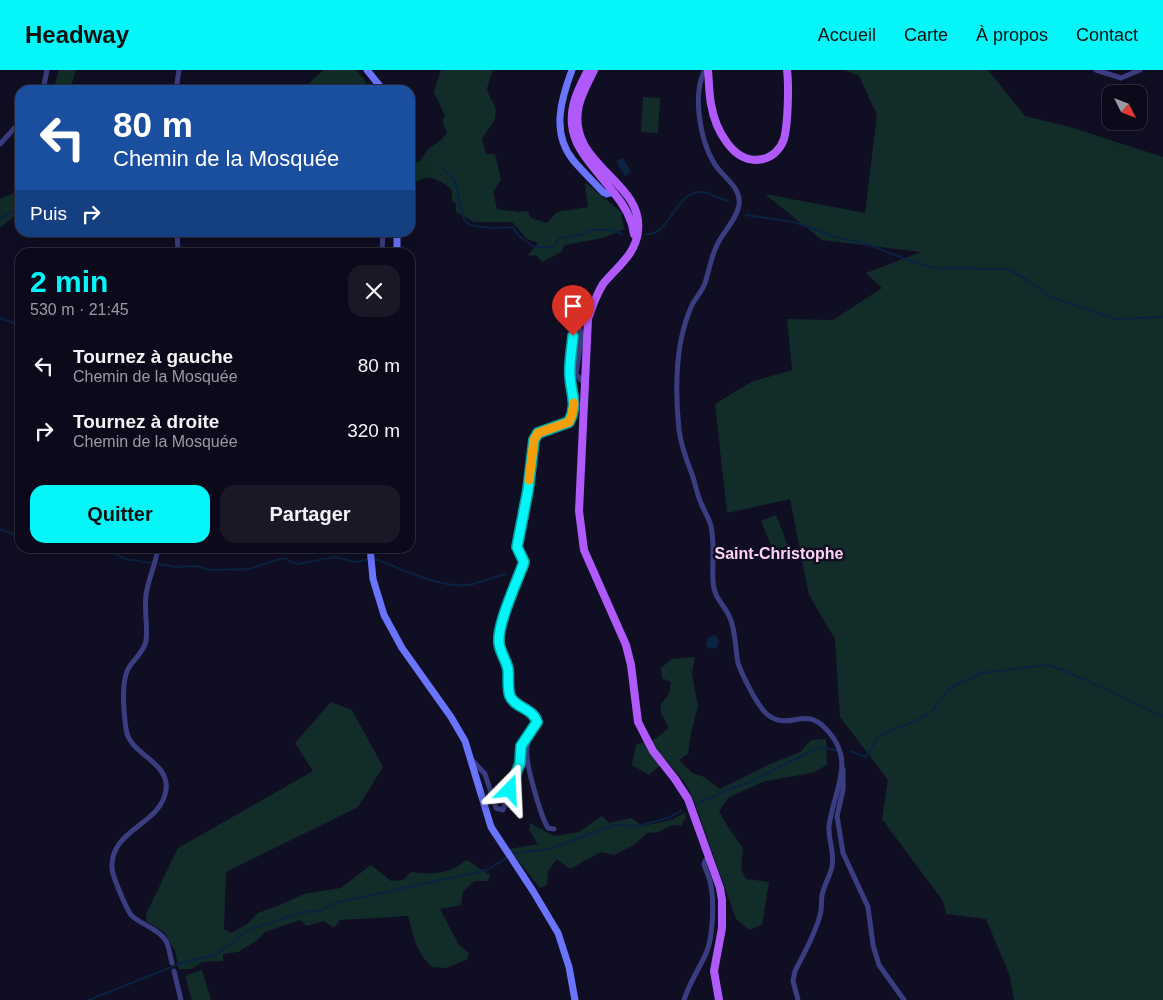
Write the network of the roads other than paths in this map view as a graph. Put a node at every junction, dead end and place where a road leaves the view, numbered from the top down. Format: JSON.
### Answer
{"nodes":[{"id":1,"x":48,"y":70,"type":"edge"},
{"id":2,"x":180,"y":70,"type":"edge"},
{"id":3,"x":367,"y":70,"type":"edge"},
{"id":4,"x":572,"y":70,"type":"edge"},
{"id":5,"x":588,"y":70,"type":"edge"},
{"id":6,"x":594,"y":70,"type":"edge"},
{"id":7,"x":706,"y":70,"type":"edge"},
{"id":8,"x":787,"y":70,"type":"edge"},
{"id":9,"x":1096,"y":70,"type":"edge"},
{"id":10,"x":1140,"y":70,"type":"edge"},
{"id":11,"x":373,"y":79,"type":"junction"},
{"id":12,"x":44,"y":85,"type":"edge"},
{"id":13,"x":177,"y":85,"type":"edge"},
{"id":14,"x":375,"y":85,"type":"edge"},
{"id":15,"x":378,"y":85,"type":"edge"},
{"id":16,"x":15,"y":128,"type":"edge"},
{"id":17,"x":0,"y":144,"type":"edge"},
{"id":18,"x":613,"y":180,"type":"junction"},
{"id":19,"x":614,"y":192,"type":"junction"},
{"id":20,"x":638,"y":222,"type":"junction"},
{"id":21,"x":635,"y":241,"type":"junction"},
{"id":22,"x":586,"y":381,"type":"junction"},
{"id":23,"x":157,"y":553,"type":"edge"},
{"id":24,"x":370,"y":553,"type":"edge"},
{"id":25,"x":524,"y":739,"type":"junction"},
{"id":26,"x":471,"y":760,"type":"junction"},
{"id":27,"x":842,"y":760,"type":"junction"},
{"id":28,"x":554,"y":829,"type":"dead end"},
{"id":29,"x":710,"y":860,"type":"junction"},
{"id":30,"x":172,"y":962,"type":"dead end"},
{"id":31,"x":174,"y":971,"type":"dead end"},
{"id":32,"x":182,"y":1000,"type":"edge"},
{"id":33,"x":575,"y":1000,"type":"edge"},
{"id":34,"x":684,"y":1000,"type":"edge"},
{"id":35,"x":718,"y":1000,"type":"edge"},
{"id":36,"x":798,"y":1000,"type":"edge"},
{"id":37,"x":904,"y":1000,"type":"edge"}],
"edges":[{"from":1,"to":12,"type":"street"},
{"from":2,"to":13,"type":"street"},
{"from":3,"to":11,"type":"main road"},
{"from":4,"to":19,"type":"main road"},
{"from":5,"to":19,"type":"main road"},
{"from":6,"to":18,"type":"main road"},
{"from":7,"to":8,"type":"main road"},
{"from":7,"to":27,"type":"street"},
{"from":9,"to":10,"type":"street"},
{"from":11,"to":14,"type":"main road"},
{"from":11,"to":15,"type":"main road"},
{"from":16,"to":17,"type":"street"},
{"from":18,"to":19,"type":"main road"},
{"from":18,"to":20,"type":"main road"},
{"from":19,"to":20,"type":"main road"},
{"from":19,"to":21,"type":"main road"},
{"from":20,"to":21,"type":"main road"},
{"from":21,"to":22,"type":"main road"},
{"from":22,"to":25,"type":"street"},
{"from":22,"to":29,"type":"main road"},
{"from":23,"to":30,"type":"street"},
{"from":24,"to":26,"type":"main road"},
{"from":25,"to":26,"type":"street"},
{"from":25,"to":28,"type":"street"},
{"from":26,"to":33,"type":"main road"},
{"from":27,"to":36,"type":"street"},
{"from":27,"to":37,"type":"street"},
{"from":29,"to":34,"type":"street"},
{"from":29,"to":35,"type":"main road"},
{"from":31,"to":32,"type":"street"}]}
